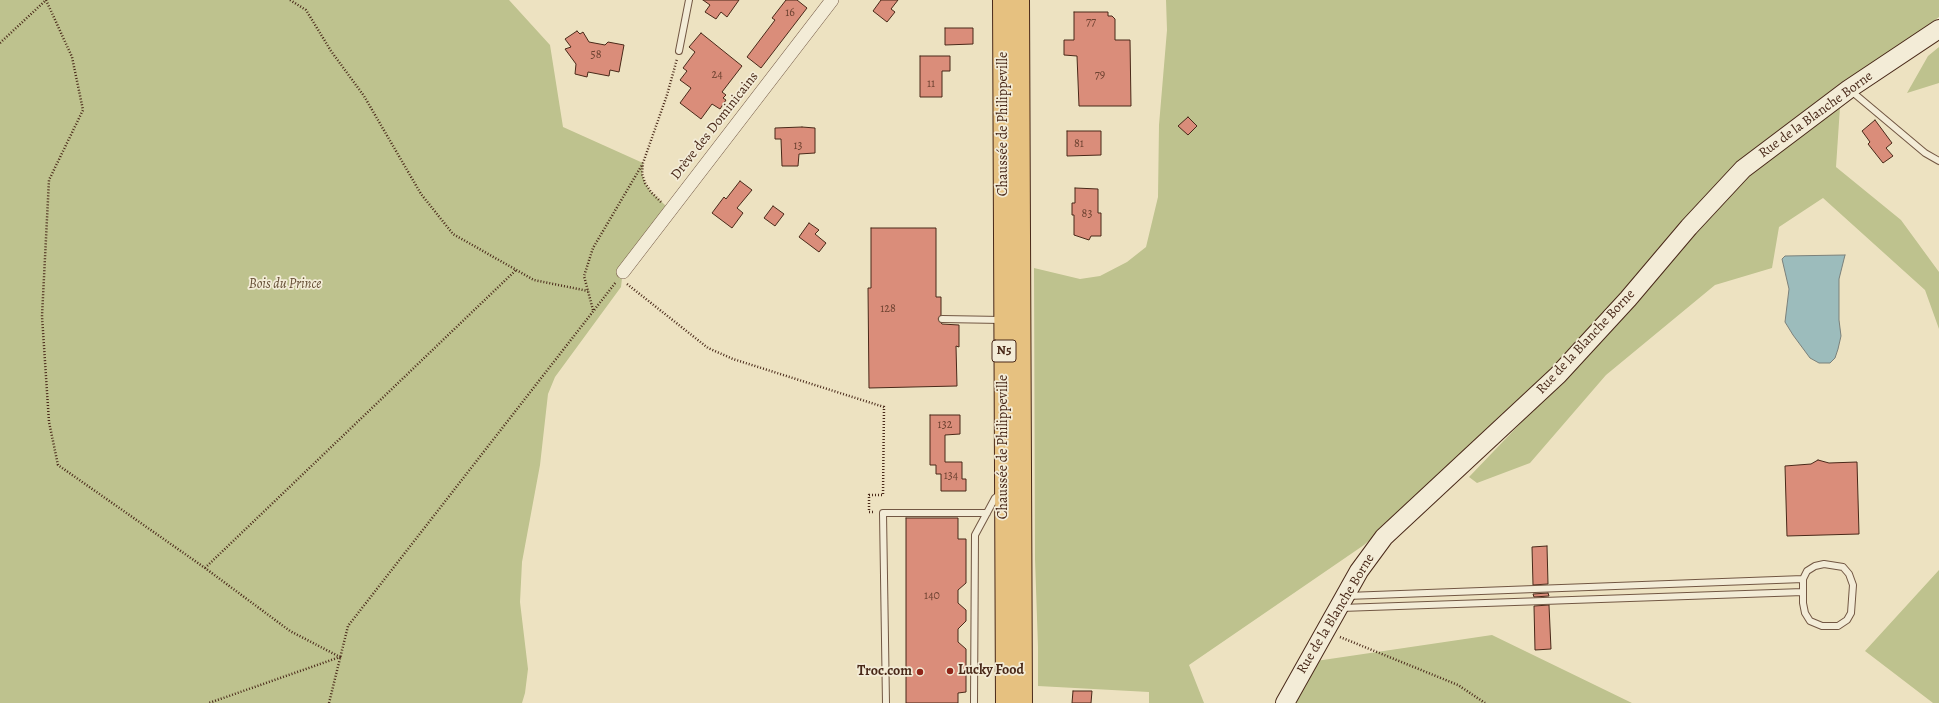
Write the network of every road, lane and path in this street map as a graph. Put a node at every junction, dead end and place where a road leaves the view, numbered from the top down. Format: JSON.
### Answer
{"nodes":[{"id":1,"x":46,"y":0,"type":"edge"},
{"id":2,"x":290,"y":0,"type":"edge"},
{"id":3,"x":689,"y":0,"type":"edge"},
{"id":4,"x":832,"y":0,"type":"edge"},
{"id":5,"x":1003,"y":0,"type":"edge"},
{"id":6,"x":1019,"y":0,"type":"edge"},
{"id":7,"x":1939,"y":29,"type":"edge"},
{"id":8,"x":0,"y":43,"type":"edge"},
{"id":9,"x":679,"y":51,"type":"joint"},
{"id":10,"x":1849,"y":89,"type":"junction"},
{"id":11,"x":1939,"y":161,"type":"edge"},
{"id":12,"x":643,"y":163,"type":"junction"},
{"id":13,"x":668,"y":214,"type":"junction"},
{"id":14,"x":516,"y":270,"type":"junction"},
{"id":15,"x":621,"y":275,"type":"junction"},
{"id":16,"x":588,"y":291,"type":"junction"},
{"id":17,"x":594,"y":310,"type":"junction"},
{"id":18,"x":942,"y":319,"type":"dead end"},
{"id":19,"x":1004,"y":320,"type":"junction"},
{"id":20,"x":1005,"y":488,"type":"junction"},
{"id":21,"x":883,"y":513,"type":"junction"},
{"id":22,"x":987,"y":513,"type":"junction"},
{"id":23,"x":205,"y":568,"type":"junction"},
{"id":24,"x":1803,"y":580,"type":"junction"},
{"id":25,"x":1803,"y":592,"type":"junction"},
{"id":26,"x":1341,"y":602,"type":"junction"},
{"id":27,"x":1324,"y":631,"type":"junction"},
{"id":28,"x":340,"y":657,"type":"junction"},
{"id":29,"x":209,"y":703,"type":"edge"},
{"id":30,"x":329,"y":703,"type":"edge"},
{"id":31,"x":886,"y":703,"type":"edge"},
{"id":32,"x":974,"y":703,"type":"edge"},
{"id":33,"x":1006,"y":703,"type":"edge"},
{"id":34,"x":1022,"y":703,"type":"edge"},
{"id":35,"x":1285,"y":703,"type":"edge"},
{"id":36,"x":1485,"y":703,"type":"edge"}],
"edges":[{"from":1,"to":8,"type":"path"},
{"from":1,"to":23,"type":"path"},
{"from":2,"to":14,"type":"path"},
{"from":3,"to":9,"type":"lane"},
{"from":4,"to":13,"type":"street","name":"Drève des Dominicains"},
{"from":5,"to":19,"type":"main road","name":"Chaussée de Philippeville","number":"N5"},
{"from":6,"to":34,"type":"main road","name":"Chaussée de Philippeville","number":"N5"},
{"from":7,"to":10,"type":"street","name":"Rue de la Blanche Borne"},
{"from":9,"to":12,"type":"path"},
{"from":10,"to":11,"type":"lane"},
{"from":10,"to":26,"type":"street","name":"Rue de la Blanche Borne"},
{"from":12,"to":13,"type":"path"},
{"from":12,"to":16,"type":"path"},
{"from":13,"to":15,"type":"street","name":"Drève des Dominicains"},
{"from":14,"to":16,"type":"path"},
{"from":14,"to":23,"type":"path"},
{"from":15,"to":17,"type":"path"},
{"from":15,"to":21,"type":"path"},
{"from":16,"to":17,"type":"path"},
{"from":17,"to":28,"type":"path"},
{"from":18,"to":19,"type":"lane"},
{"from":19,"to":20,"type":"main road","name":"Chaussée de Philippeville","number":"N5"},
{"from":20,"to":22,"type":"lane"},
{"from":20,"to":33,"type":"main road","name":"Chaussée de Philippeville","number":"N5"},
{"from":21,"to":22,"type":"lane"},
{"from":21,"to":31,"type":"lane"},
{"from":22,"to":32,"type":"lane"},
{"from":23,"to":28,"type":"path"},
{"from":24,"to":25,"type":"lane"},
{"from":24,"to":25,"type":"lane"},
{"from":24,"to":26,"type":"lane"},
{"from":25,"to":26,"type":"lane"},
{"from":26,"to":27,"type":"street","name":"Rue de la Blanche Borne"},
{"from":27,"to":35,"type":"street","name":"Rue de la Blanche Borne"},
{"from":27,"to":36,"type":"path"},
{"from":28,"to":29,"type":"path"},
{"from":28,"to":30,"type":"path"}]}
